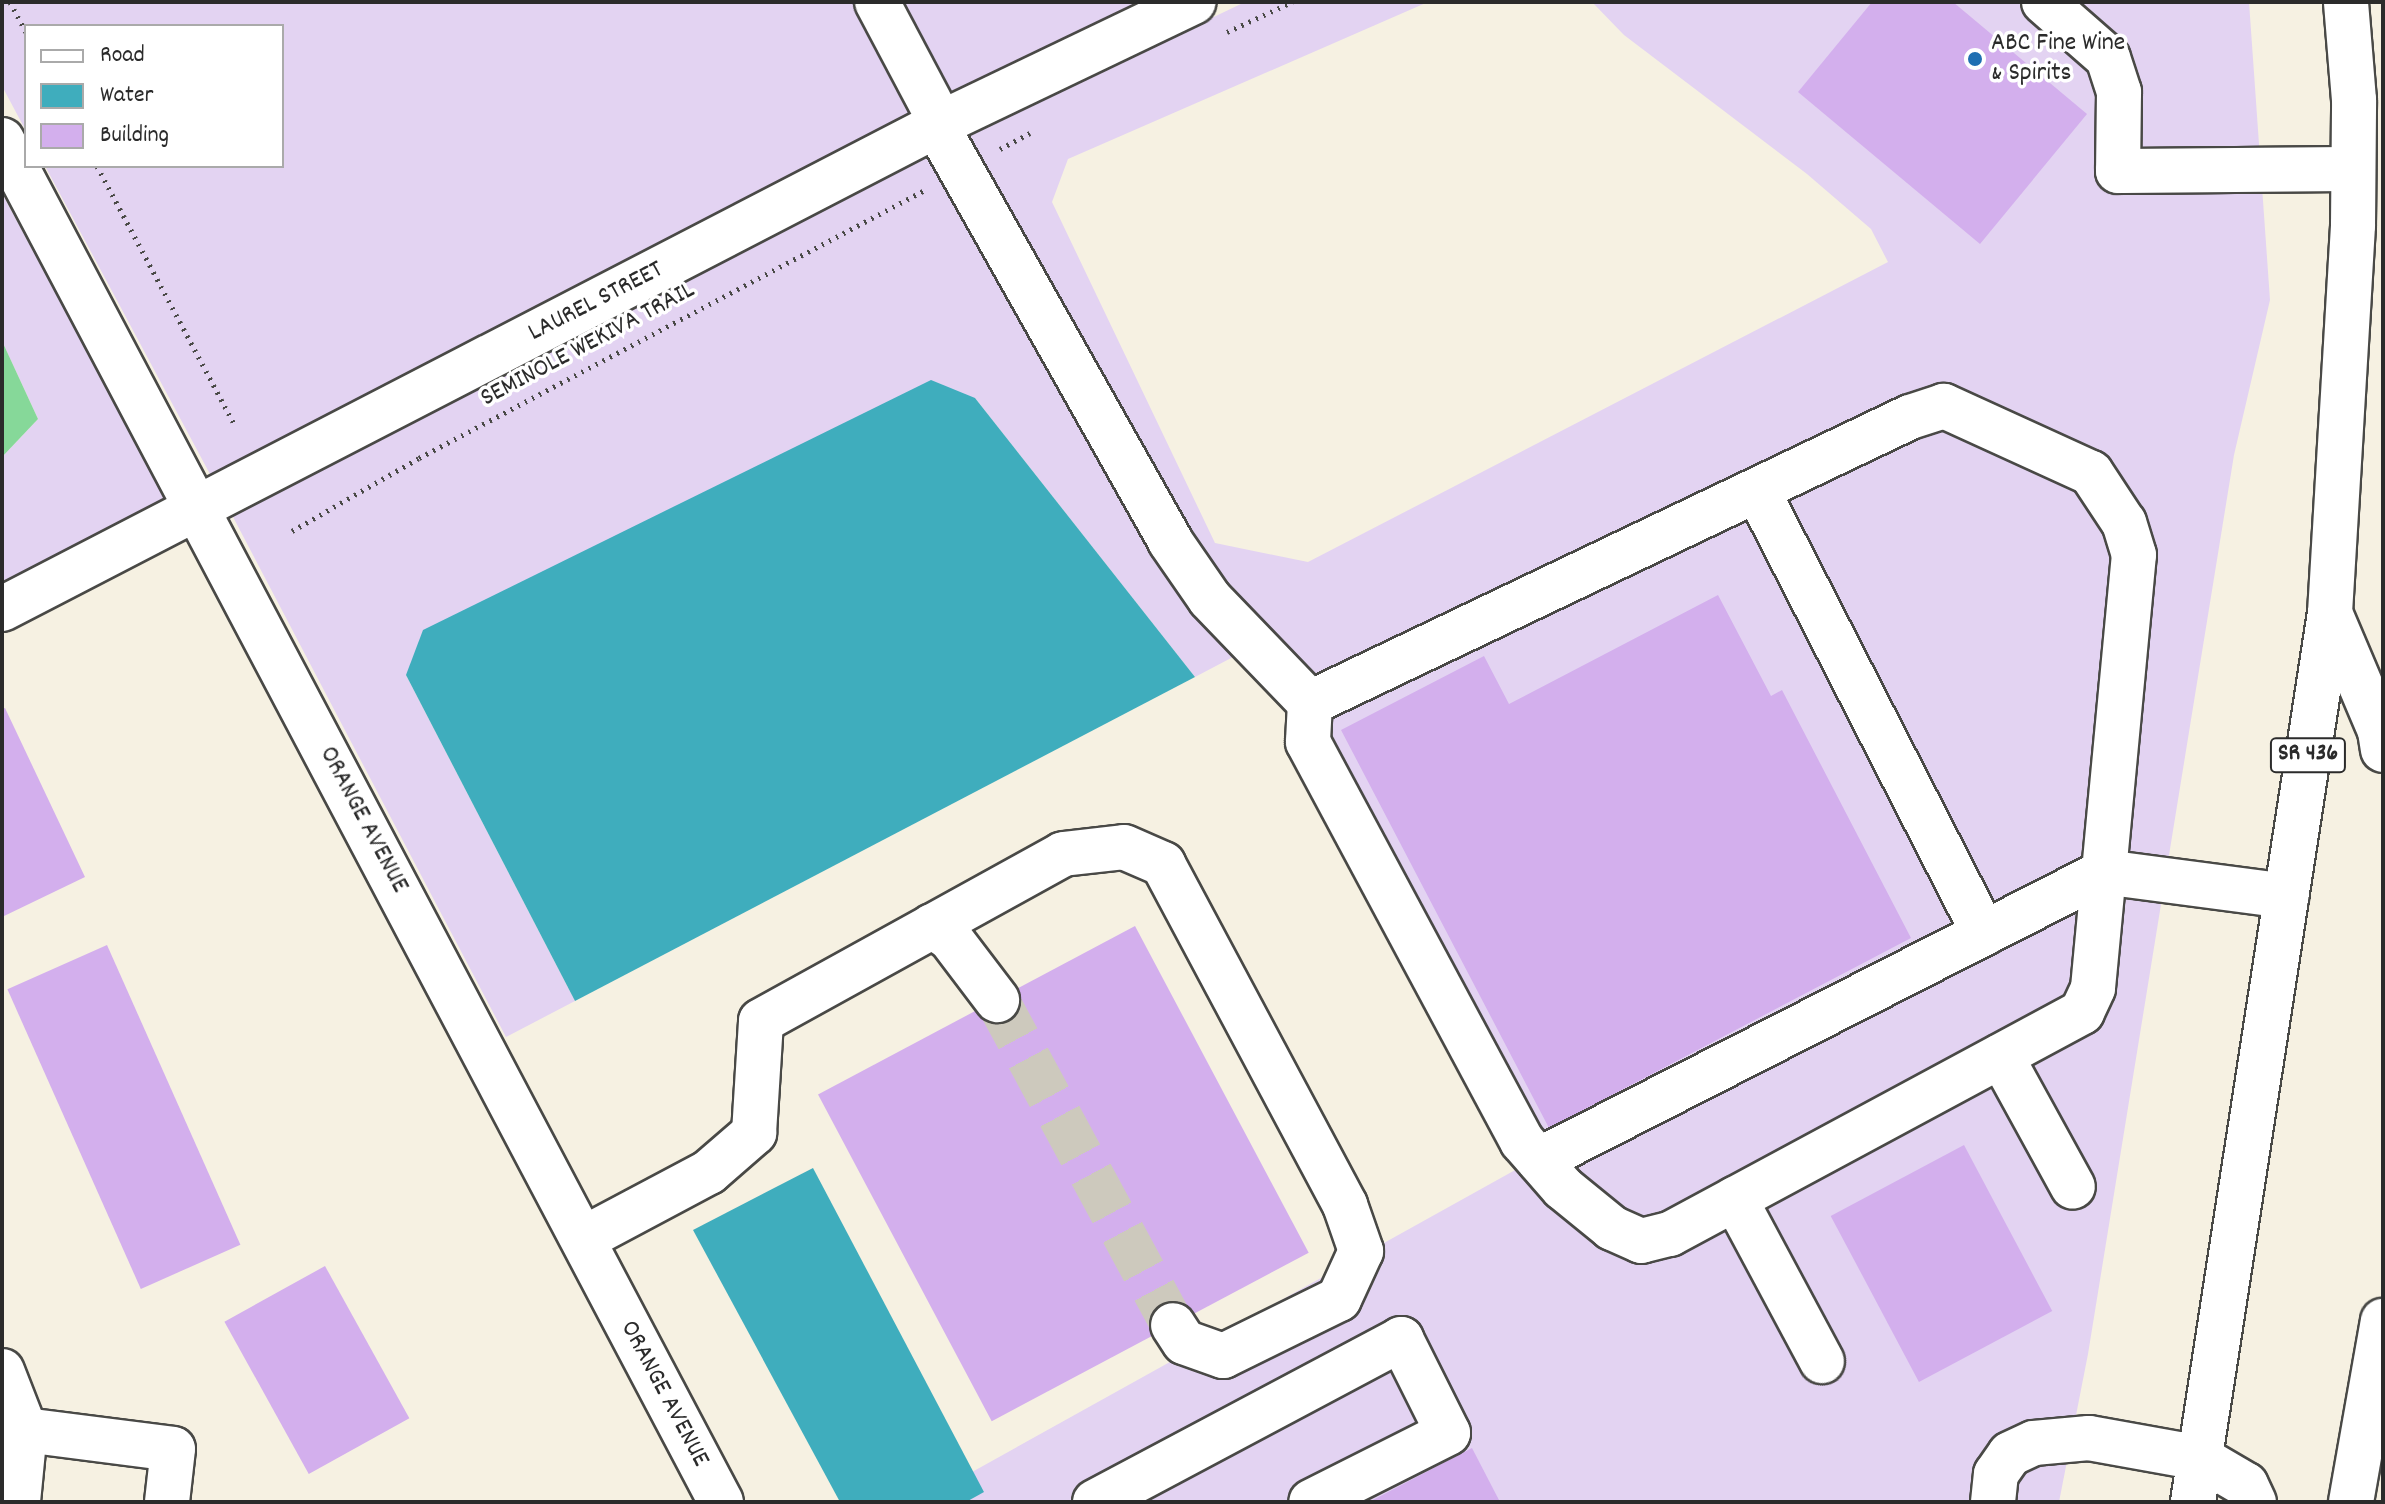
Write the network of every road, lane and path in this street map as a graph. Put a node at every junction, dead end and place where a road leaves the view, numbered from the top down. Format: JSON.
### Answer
{"nodes":[{"id":1,"x":10,"y":2,"type":"edge"},
{"id":2,"x":877,"y":2,"type":"edge"},
{"id":3,"x":1193,"y":2,"type":"edge"},
{"id":4,"x":2044,"y":2,"type":"edge"},
{"id":5,"x":2346,"y":2,"type":"edge"},
{"id":6,"x":24,"y":28,"type":"edge"},
{"id":7,"x":939,"y":124,"type":"junction"},
{"id":8,"x":2,"y":140,"type":"edge"},
{"id":9,"x":98,"y":168,"type":"edge"},
{"id":10,"x":2353,"y":169,"type":"junction"},
{"id":11,"x":907,"y":200,"type":"dead end"},
{"id":12,"x":235,"y":426,"type":"dead end"},
{"id":13,"x":1757,"y":490,"type":"junction"},
{"id":14,"x":199,"y":507,"type":"junction"},
{"id":15,"x":292,"y":531,"type":"dead end"},
{"id":16,"x":2,"y":609,"type":"edge"},
{"id":17,"x":2330,"y":613,"type":"junction"},
{"id":18,"x":1310,"y":703,"type":"junction"},
{"id":19,"x":2383,"y":750,"type":"edge"},
{"id":20,"x":2104,"y":872,"type":"junction"},
{"id":21,"x":2286,"y":896,"type":"junction"},
{"id":22,"x":932,"y":926,"type":"junction"},
{"id":23,"x":1984,"y":933,"type":"junction"},
{"id":24,"x":997,"y":1000,"type":"tunnel mouth"},
{"id":25,"x":2001,"y":1056,"type":"junction"},
{"id":26,"x":1539,"y":1160,"type":"junction"},
{"id":27,"x":2073,"y":1187,"type":"dead end"},
{"id":28,"x":1735,"y":1199,"type":"junction"},
{"id":29,"x":583,"y":1239,"type":"junction"},
{"id":30,"x":2383,"y":1321,"type":"edge"},
{"id":31,"x":1173,"y":1325,"type":"tunnel mouth"},
{"id":32,"x":1822,"y":1361,"type":"dead end"},
{"id":33,"x":2,"y":1371,"type":"edge"},
{"id":34,"x":25,"y":1430,"type":"junction"},
{"id":35,"x":2200,"y":1458,"type":"junction"},
{"id":36,"x":18,"y":1502,"type":"edge"},
{"id":37,"x":167,"y":1502,"type":"edge"},
{"id":38,"x":721,"y":1502,"type":"edge"},
{"id":39,"x":1095,"y":1502,"type":"edge"},
{"id":40,"x":1311,"y":1502,"type":"edge"},
{"id":41,"x":1993,"y":1502,"type":"edge"},
{"id":42,"x":2193,"y":1502,"type":"edge"},
{"id":43,"x":2254,"y":1502,"type":"edge"},
{"id":44,"x":2351,"y":1502,"type":"edge"}],
"edges":[{"from":1,"to":6,"type":"path"},
{"from":2,"to":7,"type":"street"},
{"from":3,"to":7,"type":"street","name":"LAUREL STREET"},
{"from":4,"to":10,"type":"street"},
{"from":5,"to":10,"type":"street","number":"SR 436"},
{"from":7,"to":14,"type":"street","name":"LAUREL STREET"},
{"from":7,"to":18,"type":"street"},
{"from":8,"to":14,"type":"street","name":"ORANGE AVENUE"},
{"from":9,"to":12,"type":"path"},
{"from":10,"to":17,"type":"street","number":"SR 436"},
{"from":11,"to":15,"type":"path","name":"SEMINOLE WEKIVA TRAIL"},
{"from":13,"to":18,"type":"street"},
{"from":13,"to":20,"type":"street"},
{"from":13,"to":23,"type":"street"},
{"from":14,"to":16,"type":"street","name":"LAUREL STREET"},
{"from":14,"to":29,"type":"street","name":"ORANGE AVENUE"},
{"from":17,"to":19,"type":"street"},
{"from":17,"to":21,"type":"street","number":"SR 436"},
{"from":18,"to":26,"type":"street"},
{"from":20,"to":21,"type":"street"},
{"from":20,"to":23,"type":"street"},
{"from":20,"to":25,"type":"street"},
{"from":21,"to":35,"type":"street","number":"SR 436"},
{"from":22,"to":24,"type":"street"},
{"from":22,"to":29,"type":"street"},
{"from":22,"to":31,"type":"street"},
{"from":23,"to":26,"type":"street"},
{"from":25,"to":27,"type":"street"},
{"from":25,"to":28,"type":"street"},
{"from":26,"to":28,"type":"street"},
{"from":28,"to":32,"type":"street"},
{"from":29,"to":38,"type":"street","name":"ORANGE AVENUE"},
{"from":30,"to":44,"type":"street"},
{"from":33,"to":34,"type":"street"},
{"from":34,"to":36,"type":"street"},
{"from":34,"to":37,"type":"street"},
{"from":35,"to":41,"type":"street"},
{"from":35,"to":42,"type":"street","number":"SR 436"},
{"from":35,"to":43,"type":"street"},
{"from":39,"to":40,"type":"street"}]}
